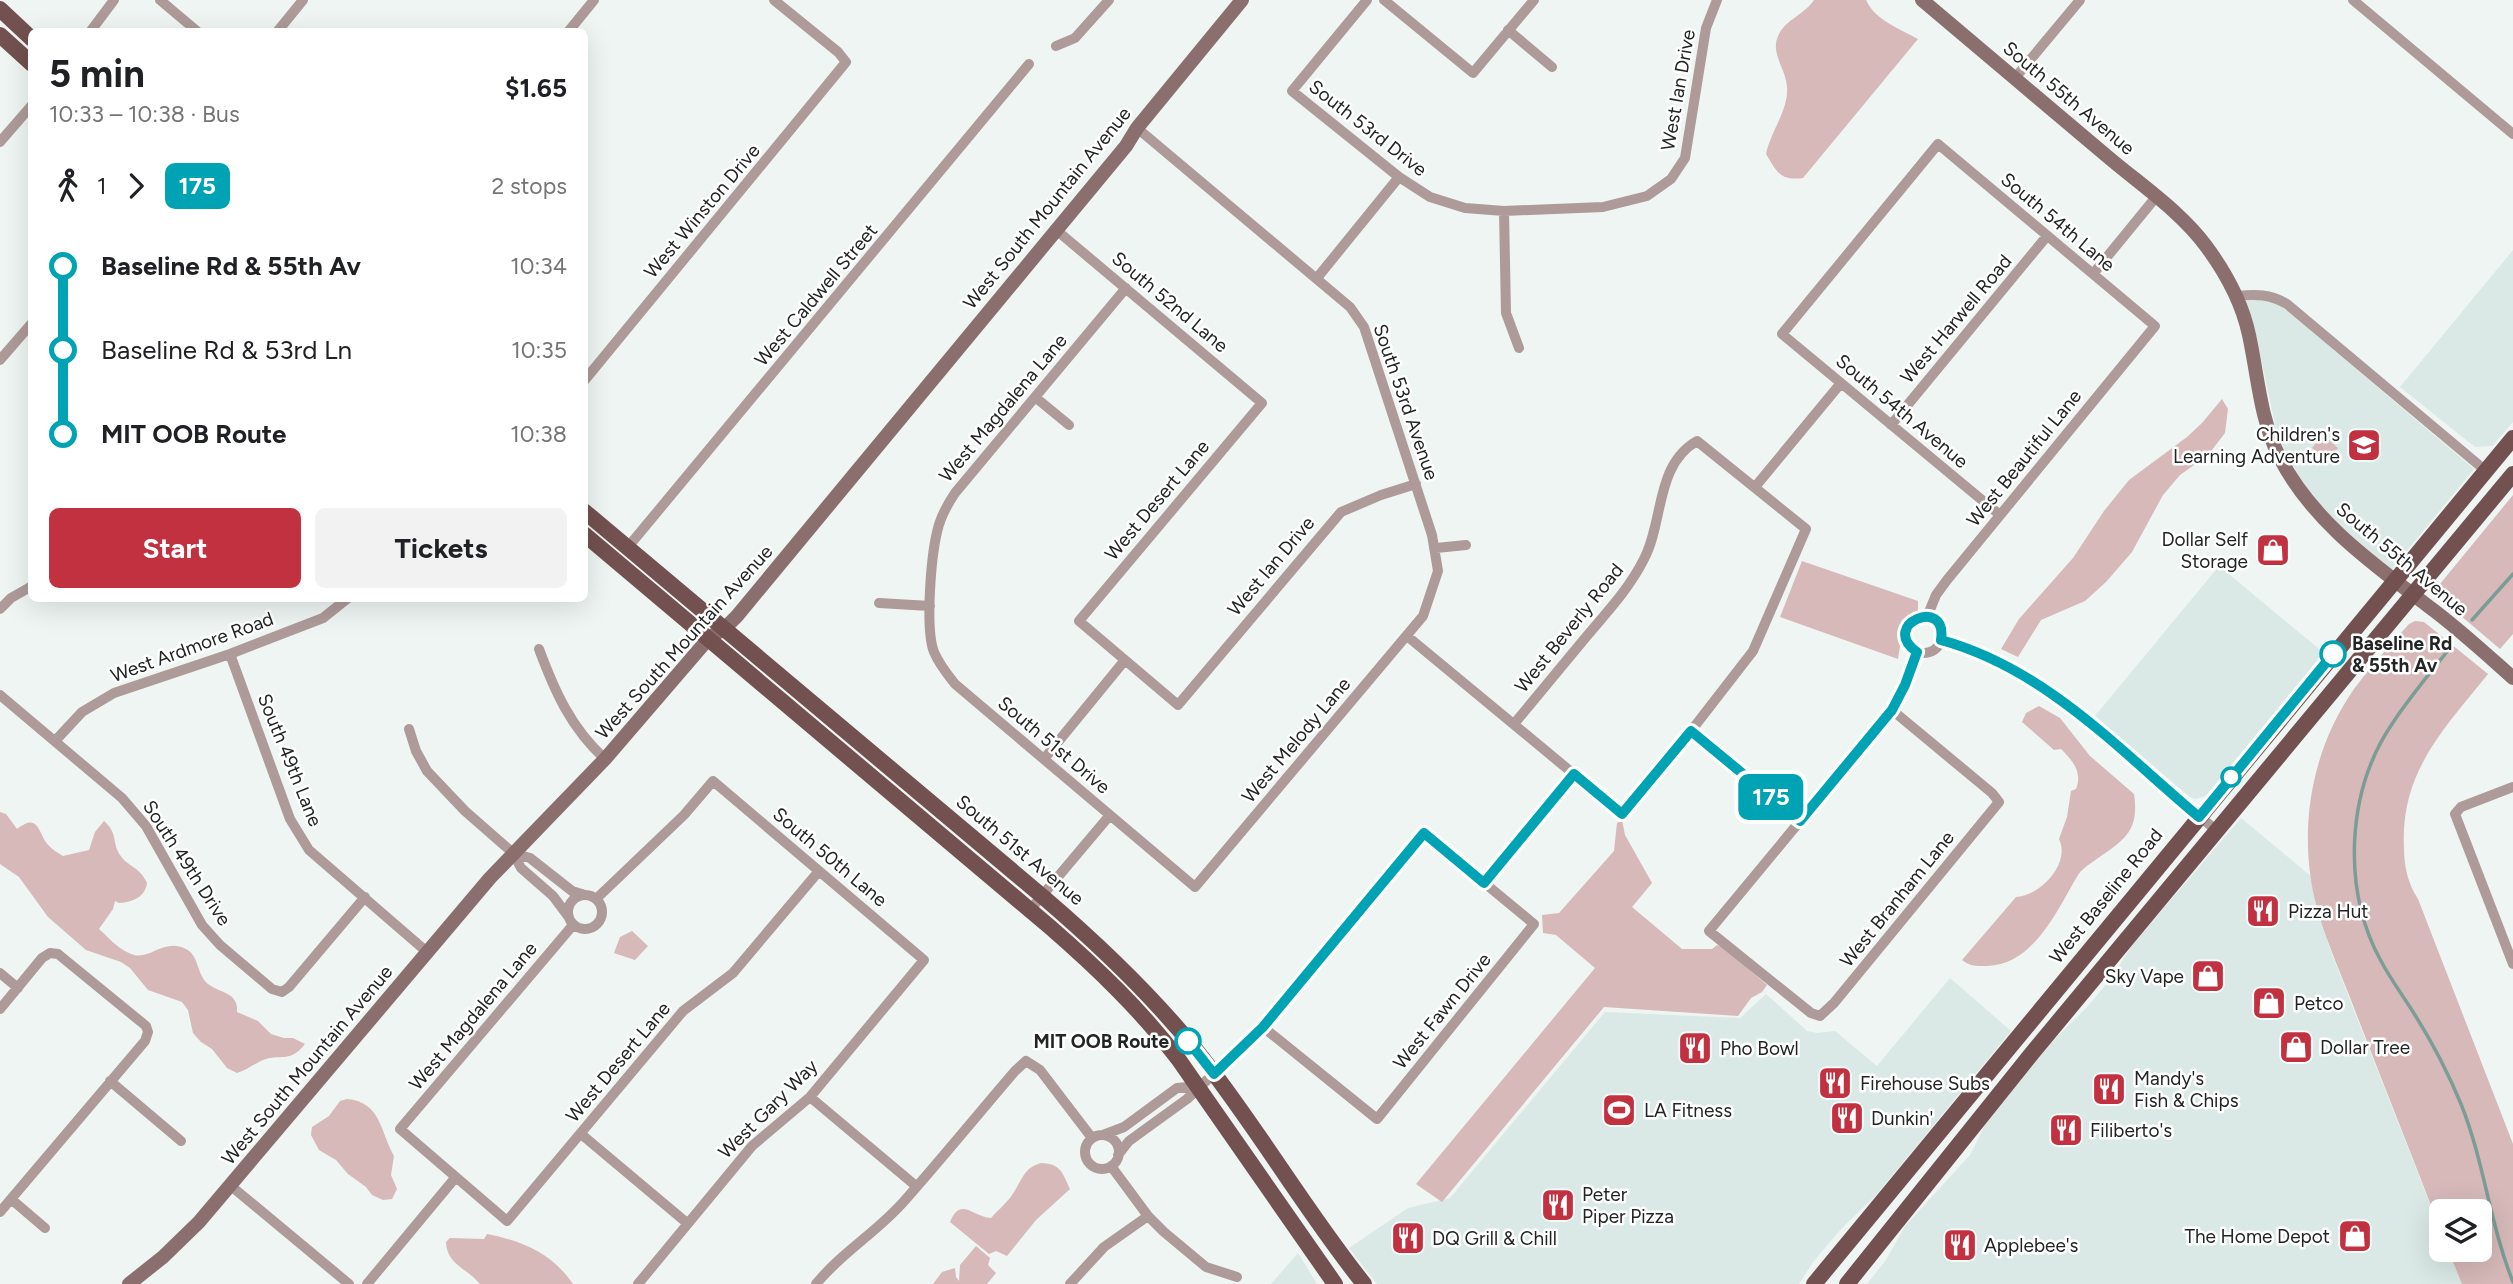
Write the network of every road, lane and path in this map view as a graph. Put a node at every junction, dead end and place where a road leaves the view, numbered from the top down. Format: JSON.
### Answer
{"nodes":[{"id":1,"x":114,"y":0,"type":"edge"},
{"id":2,"x":160,"y":0,"type":"edge"},
{"id":3,"x":303,"y":0,"type":"edge"},
{"id":4,"x":594,"y":0,"type":"edge"},
{"id":5,"x":774,"y":0,"type":"edge"},
{"id":6,"x":1109,"y":0,"type":"edge"},
{"id":7,"x":1242,"y":0,"type":"edge"},
{"id":8,"x":1367,"y":0,"type":"edge"},
{"id":9,"x":1384,"y":0,"type":"edge"},
{"id":10,"x":1534,"y":0,"type":"edge"},
{"id":11,"x":1717,"y":0,"type":"edge"},
{"id":12,"x":1922,"y":0,"type":"edge"},
{"id":13,"x":2080,"y":0,"type":"edge"},
{"id":14,"x":2353,"y":0,"type":"edge"},
{"id":15,"x":0,"y":9,"type":"edge"},
{"id":16,"x":93,"y":28,"type":"edge"},
{"id":17,"x":193,"y":28,"type":"edge"},
{"id":18,"x":280,"y":28,"type":"edge"},
{"id":19,"x":571,"y":28,"type":"edge"},
{"id":20,"x":1508,"y":30,"type":"junction"},
{"id":21,"x":0,"y":35,"type":"edge"},
{"id":22,"x":28,"y":35,"type":"edge"},
{"id":23,"x":1056,"y":46,"type":"dead end"},
{"id":24,"x":28,"y":60,"type":"edge"},
{"id":25,"x":1029,"y":64,"type":"dead end"},
{"id":26,"x":1552,"y":67,"type":"dead end"},
{"id":27,"x":2015,"y":78,"type":"junction"},
{"id":28,"x":28,"y":110,"type":"edge"},
{"id":29,"x":1137,"y":128,"type":"junction"},
{"id":30,"x":2513,"y":134,"type":"edge"},
{"id":31,"x":0,"y":142,"type":"edge"},
{"id":32,"x":1399,"y":177,"type":"junction"},
{"id":33,"x":2156,"y":197,"type":"junction"},
{"id":34,"x":1504,"y":211,"type":"junction"},
{"id":35,"x":1055,"y":229,"type":"junction"},
{"id":36,"x":2047,"y":236,"type":"junction"},
{"id":37,"x":2093,"y":274,"type":"junction"},
{"id":38,"x":1317,"y":278,"type":"junction"},
{"id":39,"x":1126,"y":288,"type":"junction"},
{"id":40,"x":2237,"y":296,"type":"junction"},
{"id":41,"x":2155,"y":326,"type":"joint"},
{"id":42,"x":28,"y":328,"type":"edge"},
{"id":43,"x":1782,"y":334,"type":"joint"},
{"id":44,"x":1518,"y":348,"type":"dead end"},
{"id":45,"x":0,"y":360,"type":"edge"},
{"id":46,"x":588,"y":376,"type":"edge"},
{"id":47,"x":1841,"y":383,"type":"junction"},
{"id":48,"x":1035,"y":397,"type":"junction"},
{"id":49,"x":1262,"y":402,"type":"joint"},
{"id":50,"x":1069,"y":425,"type":"dead end"},
{"id":51,"x":1891,"y":425,"type":"junction"},
{"id":52,"x":2513,"y":438,"type":"edge"},
{"id":53,"x":2486,"y":471,"type":"junction"},
{"id":54,"x":2513,"y":474,"type":"edge"},
{"id":55,"x":1416,"y":484,"type":"junction"},
{"id":56,"x":1755,"y":487,"type":"junction"},
{"id":57,"x":588,"y":514,"type":"edge"},
{"id":58,"x":2000,"y":514,"type":"junction"},
{"id":59,"x":588,"y":537,"type":"edge"},
{"id":60,"x":1466,"y":545,"type":"dead end"},
{"id":61,"x":628,"y":547,"type":"junction"},
{"id":62,"x":1436,"y":548,"type":"junction"},
{"id":63,"x":2394,"y":581,"type":"junction"},
{"id":64,"x":28,"y":588,"type":"edge"},
{"id":65,"x":2413,"y":595,"type":"junction"},
{"id":66,"x":343,"y":602,"type":"edge"},
{"id":67,"x":879,"y":603,"type":"dead end"},
{"id":68,"x":930,"y":606,"type":"junction"},
{"id":69,"x":0,"y":609,"type":"edge"},
{"id":70,"x":1423,"y":615,"type":"joint"},
{"id":71,"x":1927,"y":617,"type":"junction"},
{"id":72,"x":725,"y":628,"type":"junction"},
{"id":73,"x":1407,"y":636,"type":"junction"},
{"id":74,"x":709,"y":638,"type":"junction"},
{"id":75,"x":1941,"y":640,"type":"junction"},
{"id":76,"x":539,"y":649,"type":"dead end"},
{"id":77,"x":1917,"y":652,"type":"junction"},
{"id":78,"x":230,"y":654,"type":"junction"},
{"id":79,"x":1125,"y":660,"type":"junction"},
{"id":80,"x":2513,"y":678,"type":"edge"},
{"id":81,"x":4,"y":698,"type":"edge"},
{"id":82,"x":1892,"y":710,"type":"junction"},
{"id":83,"x":0,"y":712,"type":"edge"},
{"id":84,"x":1514,"y":724,"type":"junction"},
{"id":85,"x":409,"y":729,"type":"dead end"},
{"id":86,"x":1691,"y":731,"type":"junction"},
{"id":87,"x":55,"y":741,"type":"junction"},
{"id":88,"x":606,"y":759,"type":"junction"},
{"id":89,"x":1044,"y":759,"type":"junction"},
{"id":90,"x":1574,"y":774,"type":"junction"},
{"id":91,"x":713,"y":781,"type":"joint"},
{"id":92,"x":2513,"y":787,"type":"edge"},
{"id":93,"x":1110,"y":815,"type":"junction"},
{"id":94,"x":2199,"y":817,"type":"junction"},
{"id":95,"x":1800,"y":821,"type":"junction"},
{"id":96,"x":2217,"y":831,"type":"junction"},
{"id":97,"x":513,"y":853,"type":"junction"},
{"id":98,"x":819,"y":871,"type":"junction"},
{"id":99,"x":1484,"y":883,"type":"junction"},
{"id":100,"x":1195,"y":887,"type":"joint"},
{"id":101,"x":1042,"y":895,"type":"junction"},
{"id":102,"x":365,"y":897,"type":"junction"},
{"id":103,"x":591,"y":897,"type":"junction"},
{"id":104,"x":1030,"y":910,"type":"junction"},
{"id":105,"x":570,"y":921,"type":"junction"},
{"id":106,"x":2513,"y":927,"type":"edge"},
{"id":107,"x":2501,"y":932,"type":"junction"},
{"id":108,"x":427,"y":952,"type":"junction"},
{"id":109,"x":924,"y":960,"type":"joint"},
{"id":110,"x":2513,"y":964,"type":"edge"},
{"id":111,"x":0,"y":973,"type":"edge"},
{"id":112,"x":18,"y":988,"type":"junction"},
{"id":113,"x":0,"y":1009,"type":"edge"},
{"id":114,"x":1263,"y":1027,"type":"junction"},
{"id":115,"x":1214,"y":1074,"type":"junction"},
{"id":116,"x":110,"y":1081,"type":"junction"},
{"id":117,"x":1198,"y":1086,"type":"junction"},
{"id":118,"x":810,"y":1097,"type":"junction"},
{"id":119,"x":581,"y":1134,"type":"junction"},
{"id":120,"x":1097,"y":1136,"type":"junction"},
{"id":121,"x":181,"y":1141,"type":"dead end"},
{"id":122,"x":1118,"y":1156,"type":"junction"},
{"id":123,"x":1111,"y":1167,"type":"junction"},
{"id":124,"x":456,"y":1178,"type":"junction"},
{"id":125,"x":231,"y":1186,"type":"junction"},
{"id":126,"x":916,"y":1186,"type":"junction"},
{"id":127,"x":11,"y":1199,"type":"junction"},
{"id":128,"x":0,"y":1212,"type":"edge"},
{"id":129,"x":1148,"y":1216,"type":"junction"},
{"id":130,"x":687,"y":1223,"type":"junction"},
{"id":131,"x":45,"y":1228,"type":"dead end"},
{"id":132,"x":1237,"y":1277,"type":"dead end"},
{"id":133,"x":134,"y":1282,"type":"edge"},
{"id":134,"x":349,"y":1284,"type":"edge"},
{"id":135,"x":367,"y":1284,"type":"edge"},
{"id":136,"x":638,"y":1284,"type":"edge"},
{"id":137,"x":816,"y":1284,"type":"edge"},
{"id":138,"x":1070,"y":1284,"type":"edge"},
{"id":139,"x":1335,"y":1284,"type":"edge"},
{"id":140,"x":1364,"y":1284,"type":"edge"},
{"id":141,"x":1814,"y":1284,"type":"edge"},
{"id":142,"x":1847,"y":1284,"type":"edge"}],
"edges":[{"from":1,"to":16,"type":"street"},
{"from":2,"to":17,"type":"street"},
{"from":3,"to":18,"type":"street"},
{"from":4,"to":19,"type":"street"},
{"from":5,"to":46,"type":"street","name":"West Winston Drive"},
{"from":6,"to":23,"type":"street"},
{"from":7,"to":29,"type":"street","name":"West South Mountain Avenue"},
{"from":8,"to":32,"type":"street","name":"South 53rd Drive"},
{"from":9,"to":20,"type":"street"},
{"from":10,"to":20,"type":"street"},
{"from":11,"to":34,"type":"street","name":"West Ian Drive"},
{"from":12,"to":27,"type":"street","name":"South 55th Avenue"},
{"from":13,"to":27,"type":"street"},
{"from":14,"to":30,"type":"street"},
{"from":15,"to":22,"type":"main road"},
{"from":20,"to":26,"type":"street"},
{"from":21,"to":24,"type":"main road"},
{"from":25,"to":61,"type":"street","name":"West Caldwell Street"},
{"from":27,"to":33,"type":"street","name":"South 55th Avenue"},
{"from":28,"to":31,"type":"street"},
{"from":29,"to":35,"type":"street","name":"West South Mountain Avenue"},
{"from":29,"to":38,"type":"street","name":"South 53rd Avenue"},
{"from":32,"to":34,"type":"street","name":"South 53rd Drive"},
{"from":32,"to":38,"type":"street"},
{"from":33,"to":37,"type":"street"},
{"from":33,"to":40,"type":"street","name":"South 55th Avenue"},
{"from":34,"to":44,"type":"street"},
{"from":35,"to":39,"type":"street","name":"South 52nd Lane"},
{"from":35,"to":72,"type":"street","name":"West South Mountain Avenue"},
{"from":36,"to":37,"type":"street","name":"South 54th Lane"},
{"from":36,"to":43,"type":"street","name":"South 54th Lane"},
{"from":36,"to":51,"type":"street","name":"West Harwell Road"},
{"from":37,"to":41,"type":"street","name":"South 54th Lane"},
{"from":38,"to":55,"type":"street","name":"South 53rd Avenue"},
{"from":39,"to":48,"type":"street","name":"West Magdalena Lane"},
{"from":39,"to":49,"type":"street","name":"South 52nd Lane"},
{"from":40,"to":53,"type":"street"},
{"from":40,"to":63,"type":"street","name":"South 55th Avenue"},
{"from":41,"to":58,"type":"street","name":"West Beautiful Lane"},
{"from":42,"to":45,"type":"street"},
{"from":43,"to":47,"type":"street","name":"South 54th Avenue"},
{"from":47,"to":51,"type":"street","name":"South 54th Avenue"},
{"from":47,"to":56,"type":"street"},
{"from":48,"to":50,"type":"street"},
{"from":48,"to":68,"type":"street","name":"West Magdalena Lane"},
{"from":49,"to":79,"type":"street","name":"West Desert Lane"},
{"from":51,"to":58,"type":"street","name":"South 54th Avenue"},
{"from":52,"to":53,"type":"main road","name":"West Baseline Road"},
{"from":53,"to":63,"type":"main road","name":"West Baseline Road"},
{"from":54,"to":65,"type":"main road"},
{"from":55,"to":62,"type":"street","name":"South 53rd Avenue"},
{"from":55,"to":79,"type":"street","name":"West Ian Drive"},
{"from":56,"to":84,"type":"street","name":"West Beverly Road"},
{"from":56,"to":86,"type":"street"},
{"from":57,"to":61,"type":"main road","name":"South 51st Avenue"},
{"from":58,"to":71,"type":"street","name":"West Beautiful Lane"},
{"from":59,"to":74,"type":"main road","name":"South 51st Avenue"},
{"from":60,"to":62,"type":"street"},
{"from":61,"to":72,"type":"main road","name":"South 51st Avenue"},
{"from":62,"to":70,"type":"street","name":"South 53rd Avenue"},
{"from":63,"to":65,"type":"street","name":"South 55th Avenue"},
{"from":63,"to":94,"type":"main road","name":"West Baseline Road"},
{"from":64,"to":69,"type":"street"},
{"from":65,"to":80,"type":"street","name":"South 55th Avenue"},
{"from":65,"to":96,"type":"main road"},
{"from":66,"to":78,"type":"street","name":"West Ardmore Road"},
{"from":67,"to":68,"type":"street"},
{"from":68,"to":89,"type":"street","name":"South 51st Drive"},
{"from":70,"to":73,"type":"street","name":"West Melody Lane"},
{"from":71,"to":75,"type":"street"},
{"from":71,"to":77,"type":"street"},
{"from":72,"to":74,"type":"street","name":"West South Mountain Avenue"},
{"from":72,"to":101,"type":"main road","name":"South 51st Avenue"},
{"from":73,"to":84,"type":"street"},
{"from":73,"to":100,"type":"street","name":"West Melody Lane"},
{"from":74,"to":88,"type":"street","name":"West South Mountain Avenue"},
{"from":74,"to":104,"type":"main road","name":"South 51st Avenue"},
{"from":75,"to":77,"type":"street"},
{"from":75,"to":94,"type":"street"},
{"from":76,"to":88,"type":"street"},
{"from":77,"to":82,"type":"street"},
{"from":78,"to":87,"type":"street","name":"West Ardmore Road"},
{"from":78,"to":102,"type":"street","name":"South 49th Lane"},
{"from":79,"to":89,"type":"street"},
{"from":81,"to":83,"type":"street"},
{"from":81,"to":87,"type":"street","name":"South 49th Drive"},
{"from":82,"to":95,"type":"street"},
{"from":82,"to":95,"type":"street","name":"West Branham Lane"},
{"from":84,"to":90,"type":"street"},
{"from":85,"to":97,"type":"street"},
{"from":86,"to":90,"type":"street"},
{"from":86,"to":95,"type":"street"},
{"from":87,"to":102,"type":"street","name":"South 49th Drive"},
{"from":88,"to":97,"type":"street","name":"West South Mountain Avenue"},
{"from":89,"to":93,"type":"street","name":"South 51st Drive"},
{"from":90,"to":99,"type":"street"},
{"from":91,"to":98,"type":"street","name":"South 50th Lane"},
{"from":91,"to":103,"type":"street","name":"West Magdalena Lane"},
{"from":92,"to":107,"type":"street"},
{"from":93,"to":100,"type":"street","name":"South 51st Drive"},
{"from":93,"to":101,"type":"street"},
{"from":94,"to":96,"type":"street"},
{"from":94,"to":141,"type":"main road","name":"West Baseline Road"},
{"from":96,"to":142,"type":"main road"},
{"from":97,"to":103,"type":"street"},
{"from":97,"to":105,"type":"street"},
{"from":97,"to":108,"type":"street","name":"West South Mountain Avenue"},
{"from":98,"to":109,"type":"street","name":"South 50th Lane"},
{"from":98,"to":119,"type":"street","name":"West Desert Lane"},
{"from":99,"to":114,"type":"street"},
{"from":99,"to":114,"type":"street","name":"West Fawn Drive"},
{"from":101,"to":104,"type":"street"},
{"from":101,"to":115,"type":"main road","name":"South 51st Avenue"},
{"from":102,"to":108,"type":"street","name":"South 49th Lane"},
{"from":103,"to":105,"type":"street","name":"West Magdalena Lane"},
{"from":103,"to":105,"type":"street"},
{"from":104,"to":117,"type":"main road","name":"South 51st Avenue"},
{"from":105,"to":124,"type":"street","name":"West Magdalena Lane"},
{"from":106,"to":107,"type":"street"},
{"from":107,"to":110,"type":"street"},
{"from":108,"to":125,"type":"street","name":"West South Mountain Avenue"},
{"from":109,"to":118,"type":"street","name":"West Gary Way"},
{"from":111,"to":112,"type":"street"},
{"from":112,"to":113,"type":"street"},
{"from":112,"to":116,"type":"street"},
{"from":114,"to":115,"type":"street"},
{"from":115,"to":117,"type":"street"},
{"from":115,"to":140,"type":"main road","name":"South 51st Avenue"},
{"from":116,"to":121,"type":"street"},
{"from":116,"to":127,"type":"street"},
{"from":117,"to":120,"type":"street"},
{"from":117,"to":122,"type":"street"},
{"from":117,"to":139,"type":"main road","name":"South 51st Avenue"},
{"from":118,"to":126,"type":"street"},
{"from":118,"to":130,"type":"street","name":"West Gary Way"},
{"from":119,"to":124,"type":"street","name":"West Desert Lane"},
{"from":119,"to":130,"type":"street"},
{"from":120,"to":122,"type":"street"},
{"from":120,"to":123,"type":"street"},
{"from":120,"to":126,"type":"street"},
{"from":122,"to":123,"type":"street"},
{"from":123,"to":129,"type":"street"},
{"from":124,"to":135,"type":"street"},
{"from":125,"to":133,"type":"street","name":"West South Mountain Avenue"},
{"from":125,"to":134,"type":"street"},
{"from":126,"to":137,"type":"street"},
{"from":127,"to":128,"type":"street"},
{"from":127,"to":131,"type":"street"},
{"from":129,"to":132,"type":"street"},
{"from":129,"to":138,"type":"street"},
{"from":130,"to":136,"type":"street","name":"West Gary Way"}]}
